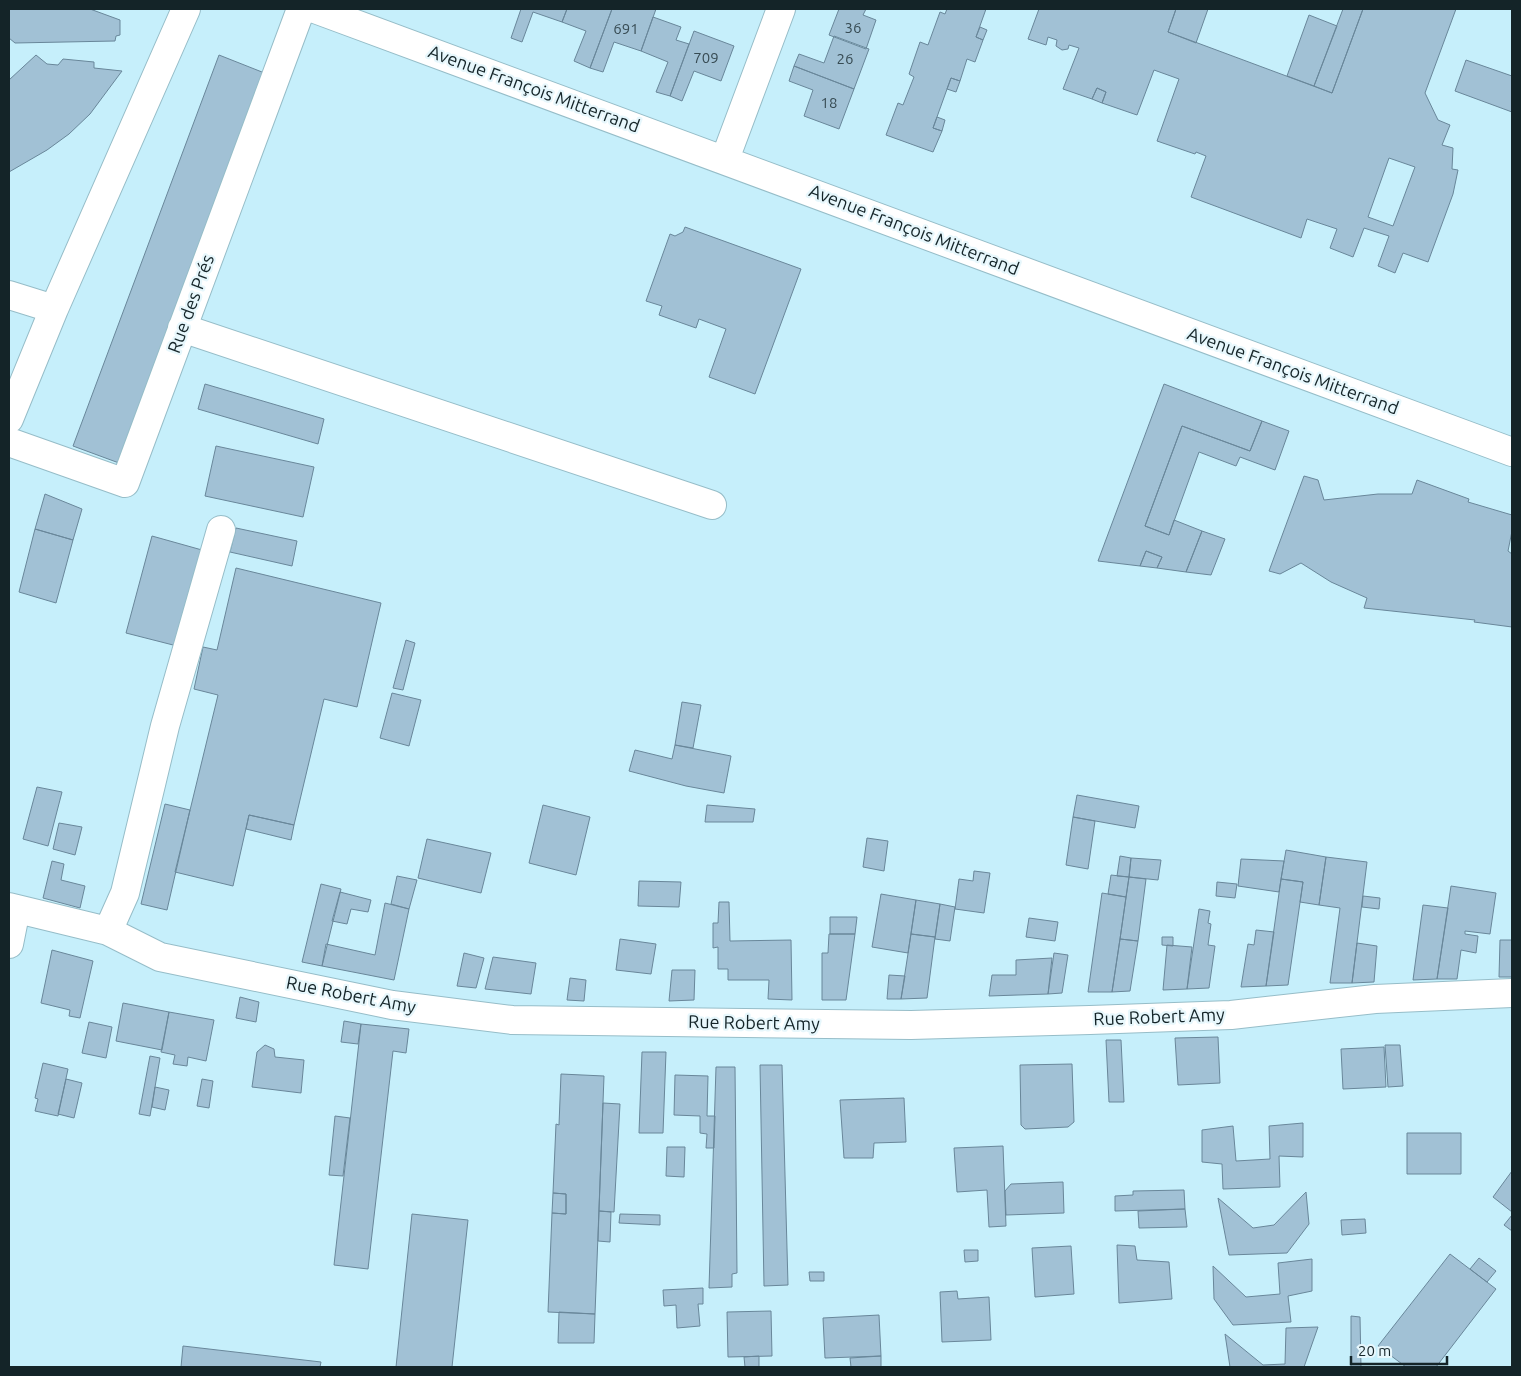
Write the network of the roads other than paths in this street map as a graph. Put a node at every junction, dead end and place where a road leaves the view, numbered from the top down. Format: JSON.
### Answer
{"nodes":[{"id":1,"x":186,"y":9,"type":"edge"},
{"id":2,"x":301,"y":9,"type":"edge"},
{"id":3,"x":316,"y":9,"type":"edge"},
{"id":4,"x":781,"y":9,"type":"edge"},
{"id":5,"x":373,"y":18,"type":"edge"},
{"id":6,"x":724,"y":159,"type":"junction"},
{"id":7,"x":9,"y":295,"type":"edge"},
{"id":8,"x":54,"y":309,"type":"junction"},
{"id":9,"x":182,"y":328,"type":"junction"},
{"id":10,"x":9,"y":419,"type":"edge"},
{"id":11,"x":9,"y":442,"type":"edge"},
{"id":12,"x":1512,"y":452,"type":"edge"},
{"id":13,"x":712,"y":505,"type":"dead end"},
{"id":14,"x":221,"y":530,"type":"dead end"},
{"id":15,"x":12,"y":908,"type":"edge"},
{"id":16,"x":108,"y":931,"type":"junction"},
{"id":17,"x":9,"y":944,"type":"edge"},
{"id":18,"x":1512,"y":993,"type":"edge"}],
"edges":[{"from":1,"to":8,"type":"street"},
{"from":2,"to":9,"type":"street","name":"Rue des Prés"},
{"from":3,"to":5,"type":"street","name":"Avenue François Mitterrand"},
{"from":4,"to":6,"type":"street"},
{"from":5,"to":6,"type":"street","name":"Avenue François Mitterrand"},
{"from":6,"to":12,"type":"street","name":"Avenue François Mitterrand"},
{"from":7,"to":8,"type":"street"},
{"from":8,"to":10,"type":"street"},
{"from":9,"to":11,"type":"street","name":"Rue des Prés"},
{"from":9,"to":13,"type":"street"},
{"from":14,"to":16,"type":"street"},
{"from":15,"to":16,"type":"street","name":"Rue Robert Amy"},
{"from":15,"to":17,"type":"street"},
{"from":16,"to":18,"type":"street","name":"Rue Robert Amy"}]}
